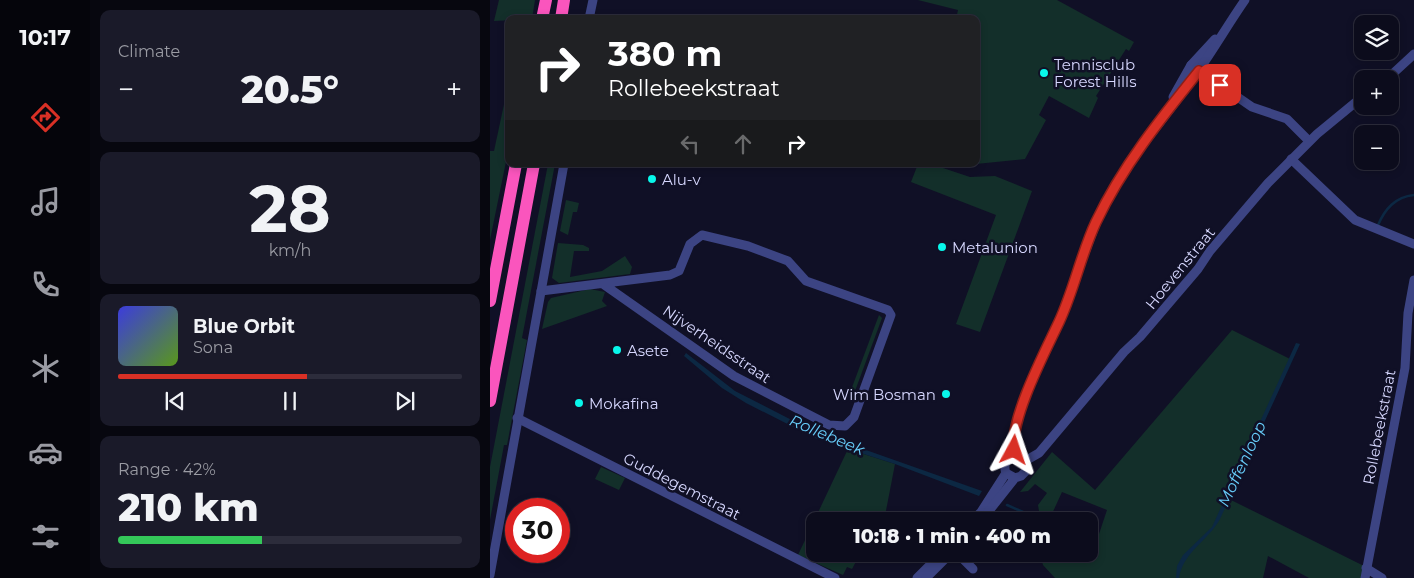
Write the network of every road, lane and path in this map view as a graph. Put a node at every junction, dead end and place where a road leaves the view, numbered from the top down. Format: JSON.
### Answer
{"nodes":[{"id":1,"x":546,"y":0,"type":"edge"},
{"id":2,"x":564,"y":0,"type":"edge"},
{"id":3,"x":593,"y":0,"type":"edge"},
{"id":4,"x":1245,"y":0,"type":"edge"},
{"id":5,"x":543,"y":15,"type":"edge"},
{"id":6,"x":562,"y":15,"type":"edge"},
{"id":7,"x":590,"y":15,"type":"edge"},
{"id":8,"x":1223,"y":32,"type":"junction"},
{"id":9,"x":1414,"y":54,"type":"edge"},
{"id":10,"x":1191,"y":65,"type":"junction"},
{"id":11,"x":1397,"y":70,"type":"edge"},
{"id":12,"x":1199,"y":71,"type":"junction"},
{"id":13,"x":1354,"y":104,"type":"edge"},
{"id":14,"x":1167,"y":111,"type":"junction"},
{"id":15,"x":1309,"y":141,"type":"junction"},
{"id":16,"x":1291,"y":159,"type":"junction"},
{"id":17,"x":515,"y":167,"type":"edge"},
{"id":18,"x":533,"y":167,"type":"edge"},
{"id":19,"x":563,"y":167,"type":"edge"},
{"id":20,"x":1414,"y":244,"type":"edge"},
{"id":21,"x":1414,"y":280,"type":"edge"},
{"id":22,"x":603,"y":284,"type":"junction"},
{"id":23,"x":541,"y":291,"type":"junction"},
{"id":24,"x":490,"y":301,"type":"edge"},
{"id":25,"x":1409,"y":368,"type":"edge"},
{"id":26,"x":490,"y":401,"type":"edge"},
{"id":27,"x":517,"y":418,"type":"junction"},
{"id":28,"x":1015,"y":456,"type":"junction"},
{"id":29,"x":1025,"y":461,"type":"junction"},
{"id":30,"x":1006,"y":473,"type":"junction"},
{"id":31,"x":1015,"y":478,"type":"junction"},
{"id":32,"x":981,"y":512,"type":"edge"},
{"id":33,"x":988,"y":512,"type":"edge"},
{"id":34,"x":933,"y":562,"type":"edge"},
{"id":35,"x":942,"y":562,"type":"edge"},
{"id":36,"x":967,"y":562,"type":"edge"},
{"id":37,"x":974,"y":569,"type":"dead end"},
{"id":38,"x":1366,"y":573,"type":"edge"},
{"id":39,"x":490,"y":575,"type":"edge"},
{"id":40,"x":835,"y":578,"type":"edge"},
{"id":41,"x":917,"y":578,"type":"edge"},
{"id":42,"x":926,"y":578,"type":"edge"},
{"id":43,"x":1382,"y":578,"type":"edge"}],
"edges":[{"from":1,"to":5,"type":"highway"},
{"from":2,"to":6,"type":"highway"},
{"from":3,"to":7,"type":"street"},
{"from":4,"to":8,"type":"street"},
{"from":8,"to":10,"type":"street"},
{"from":8,"to":12,"type":"street"},
{"from":9,"to":11,"type":"street"},
{"from":10,"to":12,"type":"street"},
{"from":10,"to":14,"type":"street"},
{"from":12,"to":14,"type":"street"},
{"from":12,"to":15,"type":"street"},
{"from":13,"to":15,"type":"street","name":"Hoevenstraat"},
{"from":14,"to":28,"type":"street"},
{"from":15,"to":16,"type":"street","name":"Hoevenstraat"},
{"from":16,"to":20,"type":"street"},
{"from":16,"to":29,"type":"street","name":"Hoevenstraat"},
{"from":17,"to":24,"type":"highway"},
{"from":18,"to":26,"type":"highway"},
{"from":19,"to":23,"type":"street"},
{"from":21,"to":25,"type":"street","name":"Rollebeekstraat"},
{"from":22,"to":22,"type":"street","name":"Nijverheidsstraat"},
{"from":22,"to":23,"type":"street","name":"Nijverheidsstraat"},
{"from":23,"to":27,"type":"street"},
{"from":25,"to":38,"type":"street","name":"Rollebeekstraat"},
{"from":27,"to":39,"type":"street"},
{"from":27,"to":40,"type":"street","name":"Guddegemstraat"},
{"from":28,"to":29,"type":"street"},
{"from":28,"to":30,"type":"street"},
{"from":29,"to":31,"type":"street"},
{"from":30,"to":31,"type":"street"},
{"from":30,"to":32,"type":"street"},
{"from":31,"to":33,"type":"street"},
{"from":34,"to":41,"type":"street"},
{"from":35,"to":42,"type":"street"},
{"from":36,"to":37,"type":"street"},
{"from":38,"to":43,"type":"street"}]}
